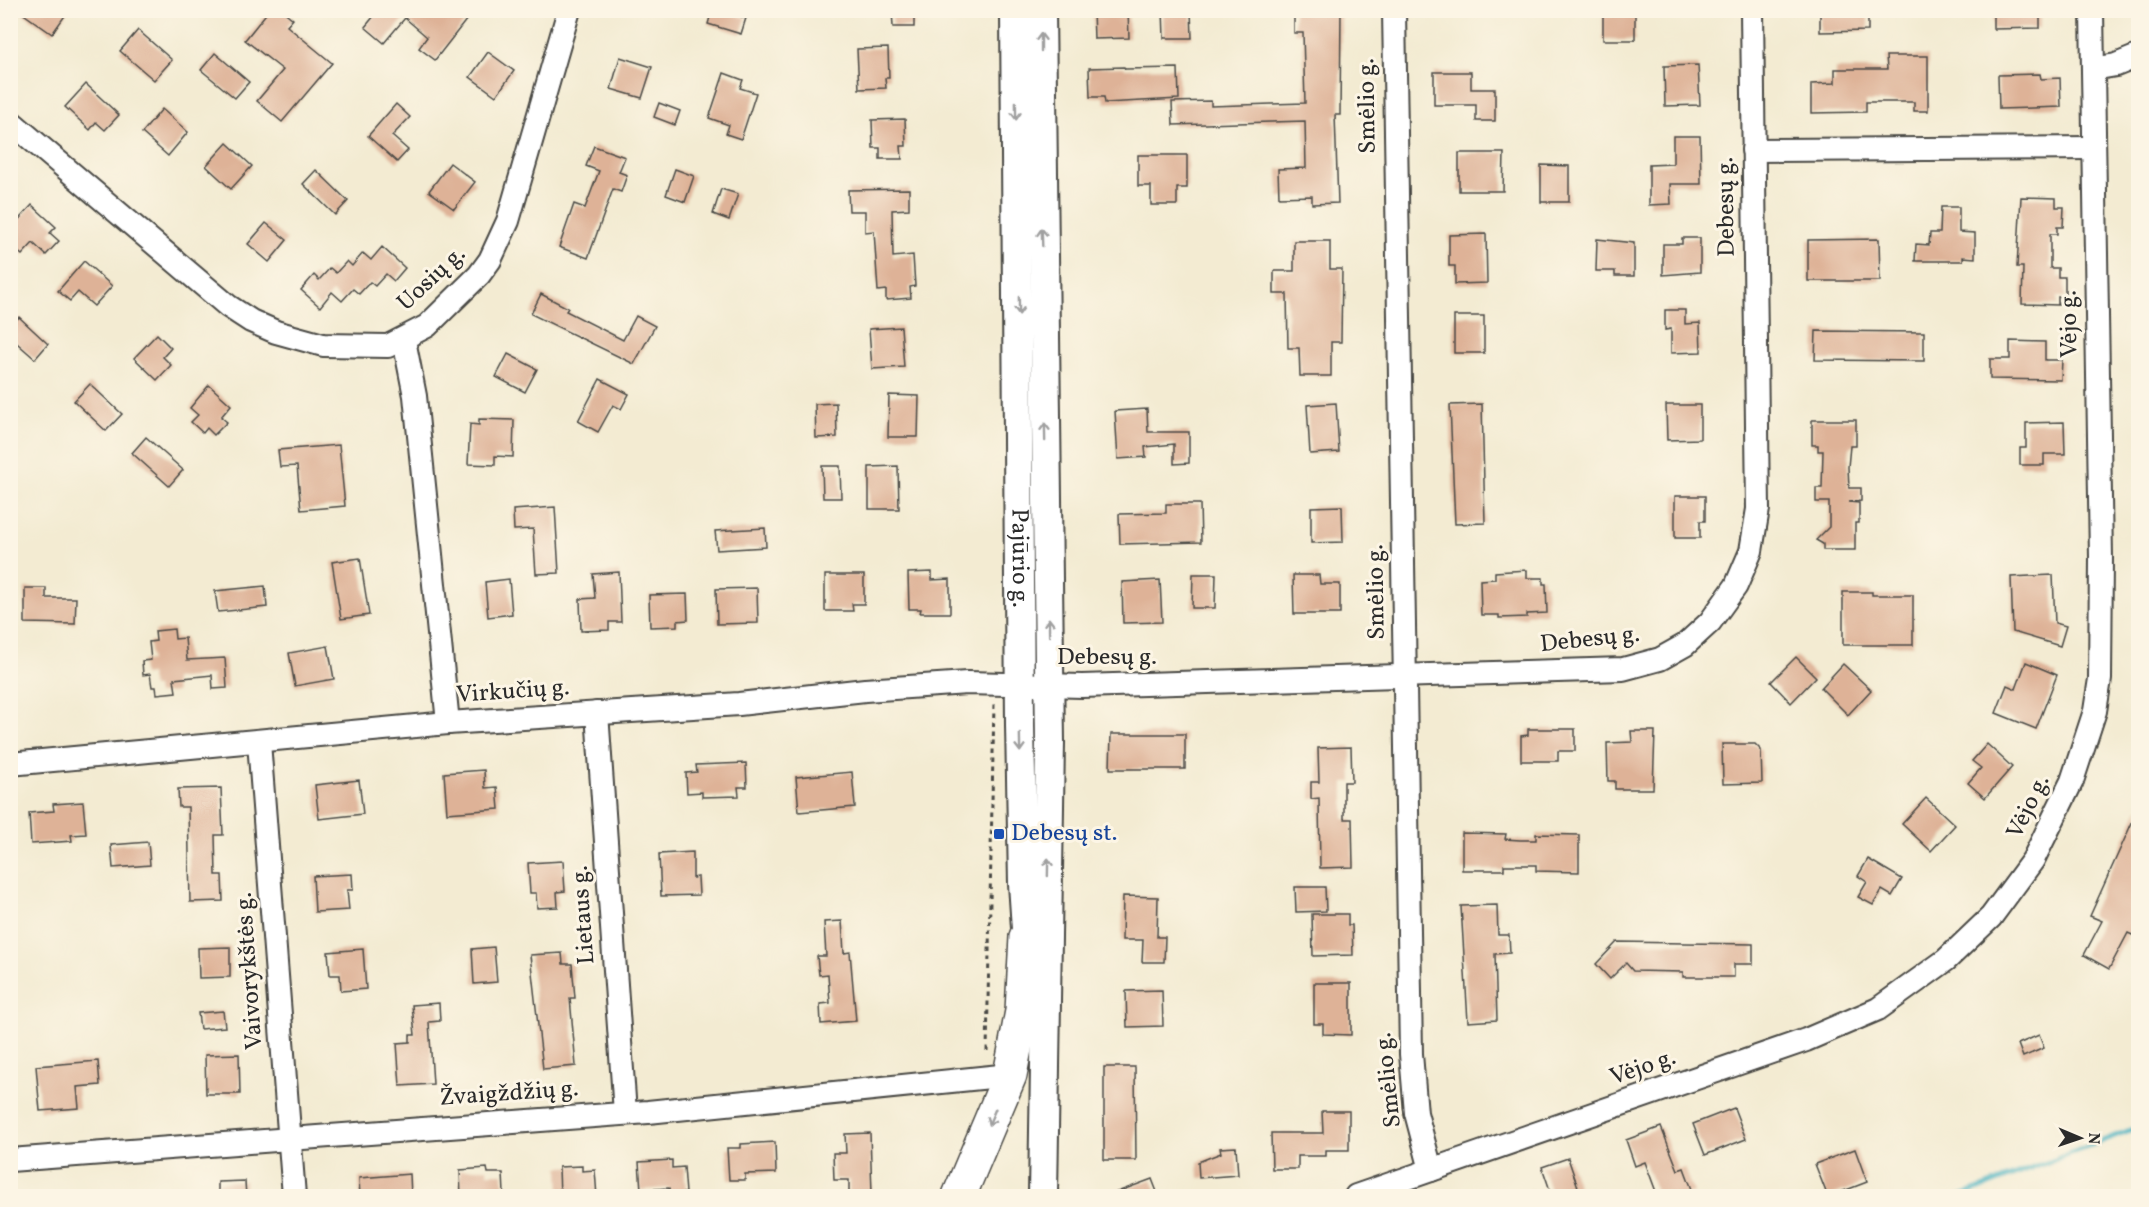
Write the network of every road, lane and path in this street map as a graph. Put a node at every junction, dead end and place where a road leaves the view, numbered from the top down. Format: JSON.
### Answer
{"nodes":[{"id":1,"x":569,"y":10,"type":"edge"},
{"id":2,"x":1015,"y":10,"type":"edge"},
{"id":3,"x":1041,"y":10,"type":"edge"},
{"id":4,"x":1394,"y":10,"type":"edge"},
{"id":5,"x":1752,"y":10,"type":"edge"},
{"id":6,"x":2092,"y":10,"type":"edge"},
{"id":7,"x":2139,"y":56,"type":"edge"},
{"id":8,"x":2093,"y":69,"type":"junction"},
{"id":9,"x":10,"y":121,"type":"edge"},
{"id":10,"x":2094,"y":148,"type":"junction"},
{"id":11,"x":1754,"y":150,"type":"junction"},
{"id":12,"x":404,"y":340,"type":"junction"},
{"id":13,"x":1405,"y":677,"type":"junction"},
{"id":14,"x":1020,"y":684,"type":"junction"},
{"id":15,"x":1050,"y":685,"type":"junction"},
{"id":16,"x":994,"y":700,"type":"dead end"},
{"id":17,"x":597,"y":713,"type":"junction"},
{"id":18,"x":448,"y":723,"type":"junction"},
{"id":19,"x":259,"y":742,"type":"junction"},
{"id":20,"x":10,"y":764,"type":"edge"},
{"id":21,"x":1026,"y":937,"type":"junction"},
{"id":22,"x":998,"y":1076,"type":"junction"},
{"id":23,"x":1043,"y":1104,"type":"junction"},
{"id":24,"x":625,"y":1113,"type":"junction"},
{"id":25,"x":290,"y":1137,"type":"junction"},
{"id":26,"x":10,"y":1160,"type":"edge"},
{"id":27,"x":1431,"y":1170,"type":"junction"},
{"id":28,"x":294,"y":1197,"type":"edge"},
{"id":29,"x":959,"y":1197,"type":"edge"},
{"id":30,"x":1043,"y":1197,"type":"edge"},
{"id":31,"x":1356,"y":1197,"type":"edge"}],
"edges":[{"from":1,"to":12,"type":"street","name":"Uosių g."},
{"from":2,"to":14,"type":"main road","name":"Pajūrio g.","one_way":true},
{"from":15,"to":3,"type":"main road","name":"Pajūrio g.","one_way":true},
{"from":4,"to":13,"type":"street","name":"Smėlio g."},
{"from":5,"to":11,"type":"street","name":"Debesų g."},
{"from":6,"to":8,"type":"street","name":"Vėjo g."},
{"from":7,"to":8,"type":"street"},
{"from":8,"to":10,"type":"street","name":"Vėjo g."},
{"from":9,"to":12,"type":"street","name":"Uosių g."},
{"from":10,"to":11,"type":"street"},
{"from":10,"to":27,"type":"street","name":"Vėjo g."},
{"from":11,"to":13,"type":"street","name":"Debesų g."},
{"from":12,"to":18,"type":"street"},
{"from":13,"to":15,"type":"street","name":"Debesų g."},
{"from":13,"to":27,"type":"street","name":"Smėlio g."},
{"from":14,"to":15,"type":"street","name":"Debesų g."},
{"from":14,"to":17,"type":"street","name":"Virkučių g."},
{"from":14,"to":21,"type":"main road","name":"Pajūrio g.","one_way":true},
{"from":23,"to":15,"type":"main road","name":"Pajūrio g.","one_way":true},
{"from":16,"to":22,"type":"path"},
{"from":17,"to":18,"type":"street","name":"Virkučių g."},
{"from":17,"to":24,"type":"street","name":"Lietaus g."},
{"from":18,"to":19,"type":"street","name":"Virkučių g."},
{"from":19,"to":20,"type":"street","name":"Virkučių g."},
{"from":19,"to":25,"type":"street","name":"Vaivorykštės g."},
{"from":21,"to":22,"type":"highway"},
{"from":21,"to":23,"type":"main road","name":"Pajūrio g."},
{"from":22,"to":24,"type":"street","name":"Žvaigždžių g."},
{"from":22,"to":29,"type":"highway","one_way":true},
{"from":23,"to":30,"type":"main road","name":"Pajūrio g."},
{"from":24,"to":25,"type":"street","name":"Žvaigždžių g."},
{"from":25,"to":26,"type":"street","name":"Žvaigždžių g."},
{"from":25,"to":28,"type":"street","name":"Vaivorykštės g."},
{"from":27,"to":31,"type":"street","name":"Vėjo g."}]}
